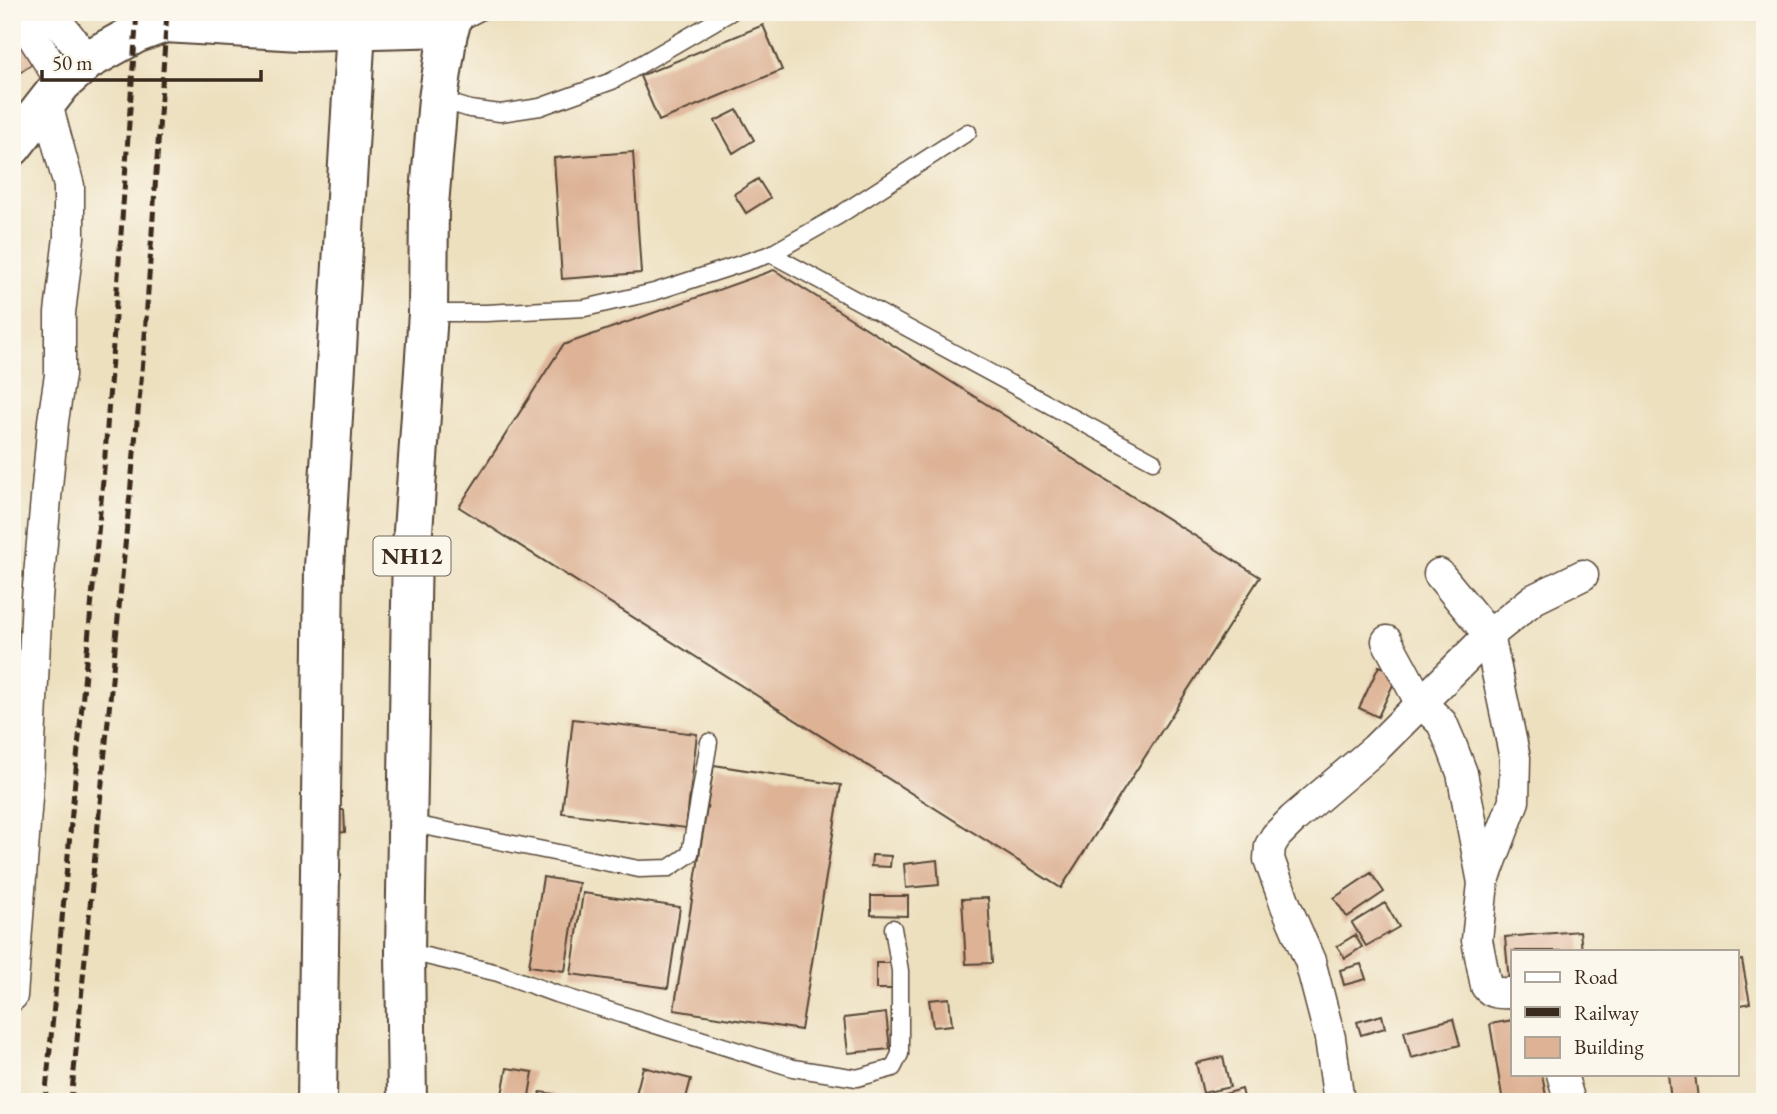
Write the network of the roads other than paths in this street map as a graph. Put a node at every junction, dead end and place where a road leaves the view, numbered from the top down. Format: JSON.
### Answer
{"nodes":[{"id":1,"x":17,"y":12,"type":"edge"},
{"id":2,"x":50,"y":12,"type":"edge"},
{"id":3,"x":731,"y":12,"type":"edge"},
{"id":4,"x":461,"y":17,"type":"edge"},
{"id":5,"x":356,"y":21,"type":"edge"},
{"id":6,"x":66,"y":82,"type":"junction"},
{"id":7,"x":438,"y":99,"type":"junction"},
{"id":8,"x":968,"y":132,"type":"dead end"},
{"id":9,"x":12,"y":146,"type":"edge"},
{"id":10,"x":771,"y":254,"type":"junction"},
{"id":11,"x":428,"y":313,"type":"junction"},
{"id":12,"x":1153,"y":461,"type":"dead end"},
{"id":13,"x":1439,"y":574,"type":"dead end"},
{"id":14,"x":1583,"y":575,"type":"dead end"},
{"id":15,"x":1489,"y":635,"type":"junction"},
{"id":16,"x":1387,"y":641,"type":"dead end"},
{"id":17,"x":1420,"y":702,"type":"junction"},
{"id":18,"x":709,"y":742,"type":"dead end"},
{"id":19,"x":408,"y":823,"type":"junction"},
{"id":20,"x":1483,"y":883,"type":"junction"},
{"id":21,"x":892,"y":928,"type":"dead end"},
{"id":22,"x":405,"y":951,"type":"junction"},
{"id":23,"x":1511,"y":993,"type":"edge"},
{"id":24,"x":12,"y":996,"type":"edge"},
{"id":25,"x":1563,"y":1076,"type":"edge"},
{"id":26,"x":317,"y":1102,"type":"edge"},
{"id":27,"x":407,"y":1102,"type":"edge"},
{"id":28,"x":1339,"y":1102,"type":"edge"},
{"id":29,"x":1570,"y":1102,"type":"edge"}],
"edges":[{"from":1,"to":6,"type":"street"},
{"from":2,"to":6,"type":"street"},
{"from":3,"to":7,"type":"lane"},
{"from":4,"to":5,"type":"main road"},
{"from":4,"to":7,"type":"main road","number":"NH12"},
{"from":5,"to":6,"type":"main road"},
{"from":5,"to":26,"type":"main road"},
{"from":6,"to":9,"type":"main road"},
{"from":6,"to":24,"type":"street"},
{"from":7,"to":11,"type":"main road","number":"NH12"},
{"from":8,"to":10,"type":"lane"},
{"from":10,"to":11,"type":"lane"},
{"from":10,"to":12,"type":"lane"},
{"from":11,"to":19,"type":"main road","number":"NH12"},
{"from":13,"to":15,"type":"street"},
{"from":14,"to":15,"type":"street"},
{"from":15,"to":17,"type":"street"},
{"from":15,"to":20,"type":"street"},
{"from":16,"to":17,"type":"street"},
{"from":17,"to":20,"type":"street"},
{"from":17,"to":28,"type":"street"},
{"from":18,"to":19,"type":"lane"},
{"from":19,"to":22,"type":"main road","number":"NH12"},
{"from":20,"to":23,"type":"street"},
{"from":21,"to":22,"type":"lane"},
{"from":22,"to":27,"type":"main road","number":"NH12"},
{"from":25,"to":29,"type":"street"}]}
